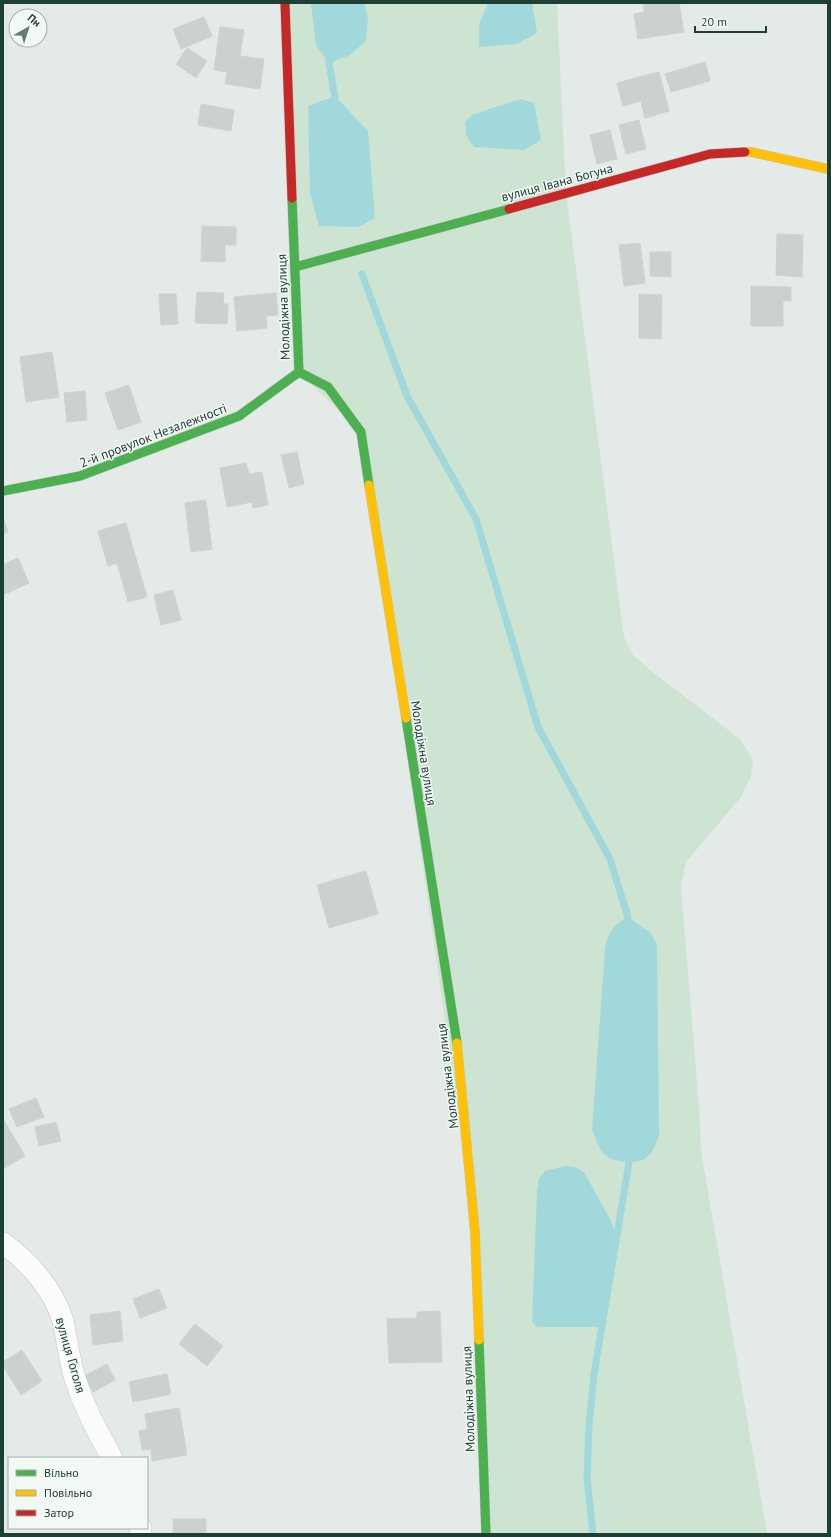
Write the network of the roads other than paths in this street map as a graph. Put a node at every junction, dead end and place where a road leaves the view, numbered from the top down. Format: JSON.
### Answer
{"nodes":[{"id":1,"x":285,"y":3,"type":"edge"},
{"id":2,"x":828,"y":169,"type":"edge"},
{"id":3,"x":295,"y":266,"type":"junction"},
{"id":4,"x":299,"y":372,"type":"junction"},
{"id":5,"x":3,"y":490,"type":"edge"},
{"id":6,"x":3,"y":1243,"type":"edge"},
{"id":7,"x":111,"y":1457,"type":"edge"},
{"id":8,"x":486,"y":1534,"type":"edge"}],
"edges":[{"from":1,"to":3,"type":"street","name":"Молодіжна вулиця"},
{"from":2,"to":3,"type":"street","name":"вулиця Івана Богуна"},
{"from":3,"to":4,"type":"street","name":"Молодіжна вулиця"},
{"from":4,"to":5,"type":"street","name":"2-й провулок Незалежності"},
{"from":4,"to":8,"type":"street","name":"Молодіжна вулиця"},
{"from":6,"to":7,"type":"street","name":"вулиця Гоголя"}]}
